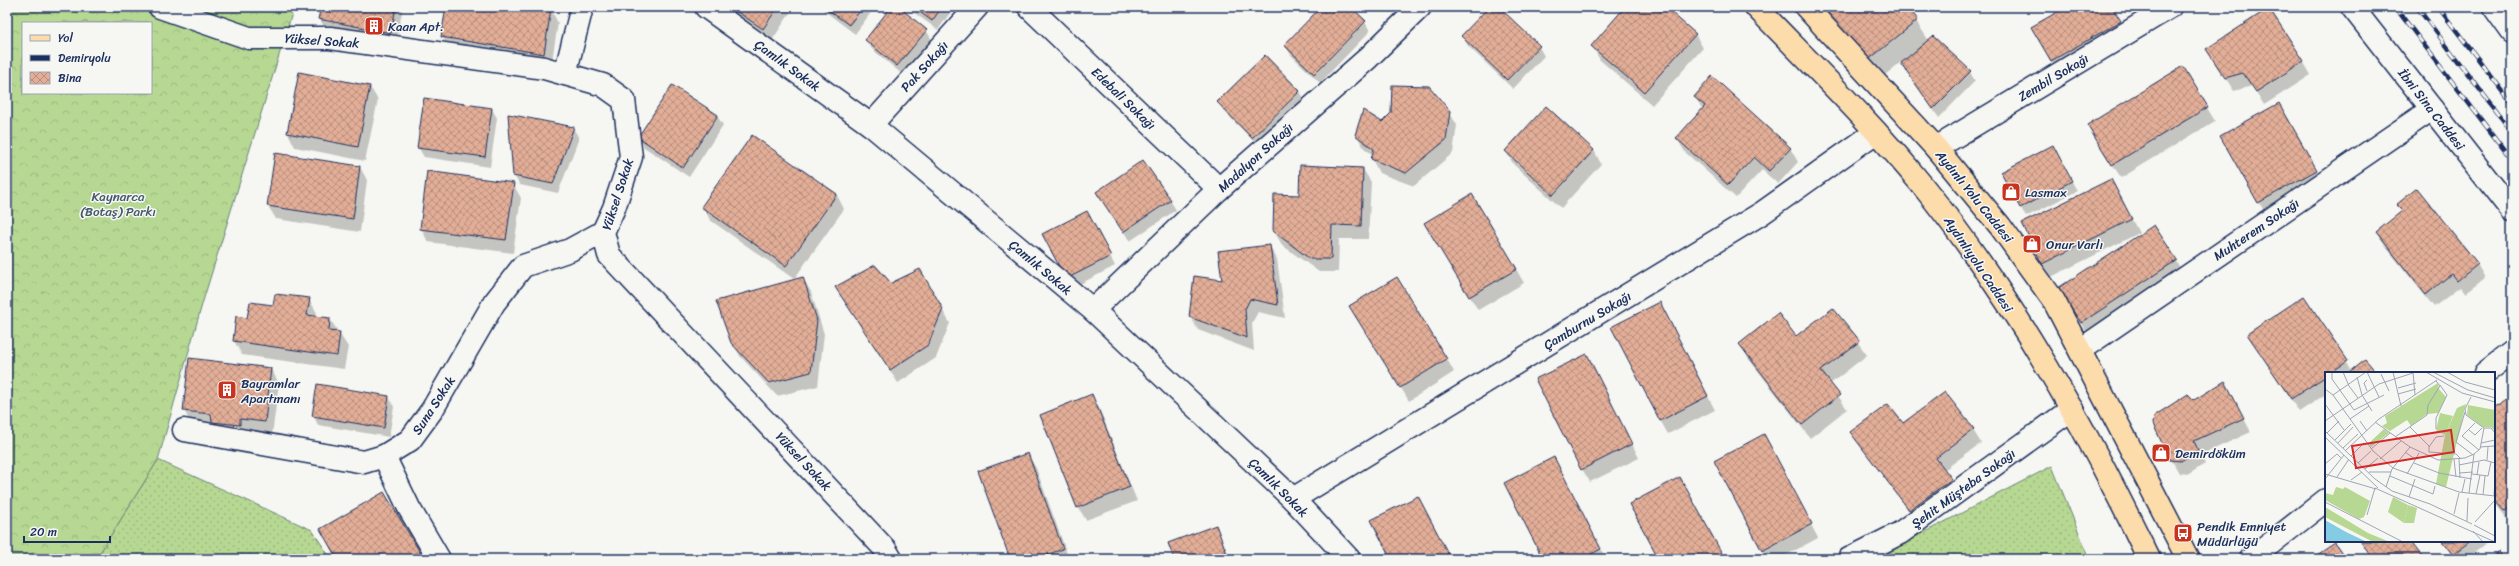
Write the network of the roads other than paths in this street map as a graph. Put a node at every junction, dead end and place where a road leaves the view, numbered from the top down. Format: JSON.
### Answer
{"nodes":[{"id":1,"x":160,"y":7,"type":"edge"},
{"id":2,"x":582,"y":7,"type":"edge"},
{"id":3,"x":706,"y":7,"type":"edge"},
{"id":4,"x":977,"y":7,"type":"edge"},
{"id":5,"x":1030,"y":7,"type":"edge"},
{"id":6,"x":1420,"y":7,"type":"edge"},
{"id":7,"x":1756,"y":7,"type":"edge"},
{"id":8,"x":1806,"y":7,"type":"edge"},
{"id":9,"x":2170,"y":7,"type":"edge"},
{"id":10,"x":2352,"y":7,"type":"edge"},
{"id":11,"x":2494,"y":7,"type":"edge"},
{"id":12,"x":2512,"y":32,"type":"edge"},
{"id":13,"x":565,"y":74,"type":"junction"},
{"id":14,"x":2432,"y":109,"type":"junction"},
{"id":15,"x":871,"y":125,"type":"junction"},
{"id":16,"x":1876,"y":132,"type":"junction"},
{"id":17,"x":1936,"y":148,"type":"junction"},
{"id":18,"x":1219,"y":189,"type":"junction"},
{"id":19,"x":2512,"y":211,"type":"edge"},
{"id":20,"x":603,"y":232,"type":"junction"},
{"id":21,"x":1093,"y":310,"type":"junction"},
{"id":22,"x":2080,"y":350,"type":"junction"},
{"id":23,"x":2512,"y":352,"type":"edge"},
{"id":24,"x":2486,"y":372,"type":"edge"},
{"id":25,"x":2072,"y":409,"type":"junction"},
{"id":26,"x":184,"y":430,"type":"dead end"},
{"id":27,"x":384,"y":456,"type":"junction"},
{"id":28,"x":1292,"y":499,"type":"junction"},
{"id":29,"x":2325,"y":501,"type":"edge"},
{"id":30,"x":439,"y":559,"type":"edge"},
{"id":31,"x":891,"y":559,"type":"edge"},
{"id":32,"x":1349,"y":559,"type":"edge"},
{"id":33,"x":1849,"y":559,"type":"edge"},
{"id":34,"x":2150,"y":559,"type":"edge"},
{"id":35,"x":2188,"y":559,"type":"edge"},
{"id":36,"x":2251,"y":559,"type":"edge"}],
"edges":[{"from":1,"to":13,"type":"street","name":"Yüksel Sokak"},
{"from":2,"to":13,"type":"street"},
{"from":3,"to":15,"type":"street","name":"Çamlık Sokak"},
{"from":4,"to":15,"type":"street","name":"Pak Sokağı"},
{"from":5,"to":18,"type":"street","name":"Edebali Sokağı"},
{"from":6,"to":18,"type":"street","name":"Madalyon Sokağı"},
{"from":7,"to":16,"type":"main road","name":"Aydınlıyolu Caddesi"},
{"from":8,"to":17,"type":"main road","name":"Aydınlı Yolu Caddesi"},
{"from":9,"to":17,"type":"street","name":"Zembil Sokağı"},
{"from":10,"to":14,"type":"street","name":"İbni Sina Caddesi"},
{"from":11,"to":12,"type":"street"},
{"from":13,"to":20,"type":"street","name":"Yüksel Sokak"},
{"from":14,"to":19,"type":"street","name":"İbni Sina Caddesi"},
{"from":14,"to":22,"type":"street","name":"Muhterem Sokağı"},
{"from":15,"to":21,"type":"street","name":"Çamlık Sokak"},
{"from":16,"to":25,"type":"main road","name":"Aydınlıyolu Caddesi"},
{"from":16,"to":28,"type":"street","name":"Çamburnu Sokağı"},
{"from":17,"to":22,"type":"main road","name":"Aydınlı Yolu Caddesi"},
{"from":18,"to":21,"type":"street","name":"Madalyon Sokağı"},
{"from":20,"to":27,"type":"street","name":"Suna Sokak"},
{"from":20,"to":31,"type":"street","name":"Yüksel Sokak"},
{"from":21,"to":28,"type":"street","name":"Çamlık Sokak"},
{"from":22,"to":35,"type":"main road","name":"Aydınlı Yolu Caddesi"},
{"from":23,"to":24,"type":"street"},
{"from":25,"to":33,"type":"street","name":"Şehit Müşteba Sokağı"},
{"from":25,"to":34,"type":"main road","name":"Aydınlıyolu Caddesi"},
{"from":26,"to":27,"type":"street","name":"Suna Sokak"},
{"from":27,"to":30,"type":"street"},
{"from":28,"to":32,"type":"street","name":"Çamlık Sokak"},
{"from":29,"to":36,"type":"street"}]}
